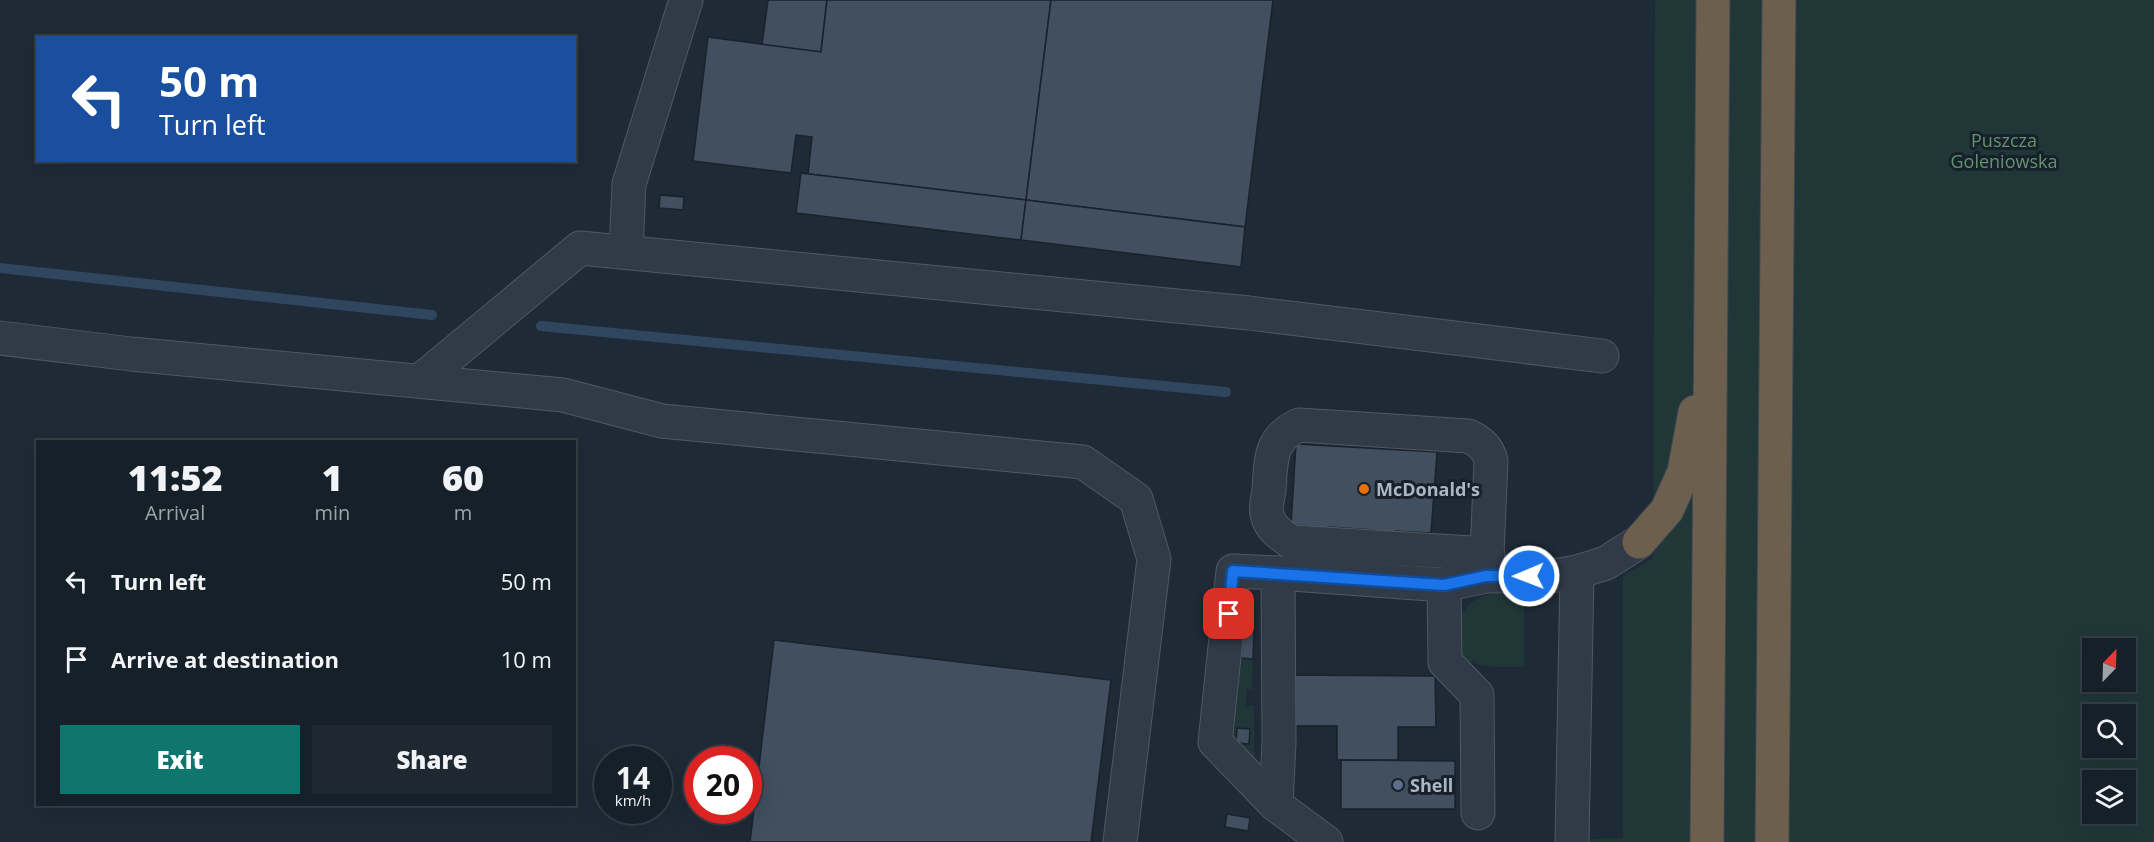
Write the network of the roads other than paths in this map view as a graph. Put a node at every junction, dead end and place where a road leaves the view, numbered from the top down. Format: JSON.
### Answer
{"nodes":[{"id":1,"x":686,"y":0,"type":"edge"},
{"id":2,"x":1713,"y":0,"type":"edge"},
{"id":3,"x":1779,"y":0,"type":"edge"},
{"id":4,"x":626,"y":252,"type":"junction"},
{"id":5,"x":0,"y":338,"type":"edge"},
{"id":6,"x":1711,"y":340,"type":"junction"},
{"id":7,"x":1602,"y":356,"type":"dead end"},
{"id":8,"x":420,"y":381,"type":"junction"},
{"id":9,"x":1639,"y":543,"type":"joint"},
{"id":10,"x":1487,"y":565,"type":"junction"},
{"id":11,"x":1577,"y":572,"type":"junction"},
{"id":12,"x":1278,"y":573,"type":"junction"},
{"id":13,"x":1444,"y":585,"type":"junction"},
{"id":14,"x":1276,"y":806,"type":"junction"},
{"id":15,"x":1478,"y":813,"type":"dead end"},
{"id":16,"x":1120,"y":842,"type":"edge"},
{"id":17,"x":1326,"y":842,"type":"edge"},
{"id":18,"x":1572,"y":842,"type":"edge"},
{"id":19,"x":1707,"y":842,"type":"edge"},
{"id":20,"x":1772,"y":842,"type":"edge"}],
"edges":[{"from":1,"to":4,"type":"lane"},
{"from":2,"to":6,"type":"highway"},
{"from":3,"to":20,"type":"highway"},
{"from":4,"to":7,"type":"lane"},
{"from":4,"to":8,"type":"lane"},
{"from":5,"to":8,"type":"lane"},
{"from":6,"to":9,"type":"highway"},
{"from":6,"to":19,"type":"highway"},
{"from":8,"to":16,"type":"lane"},
{"from":9,"to":11,"type":"lane"},
{"from":10,"to":10,"type":"lane"},
{"from":10,"to":11,"type":"lane"},
{"from":10,"to":13,"type":"lane"},
{"from":11,"to":18,"type":"lane"},
{"from":12,"to":13,"type":"lane"},
{"from":12,"to":14,"type":"lane"},
{"from":12,"to":14,"type":"lane"},
{"from":13,"to":15,"type":"lane"},
{"from":14,"to":17,"type":"lane"}]}
